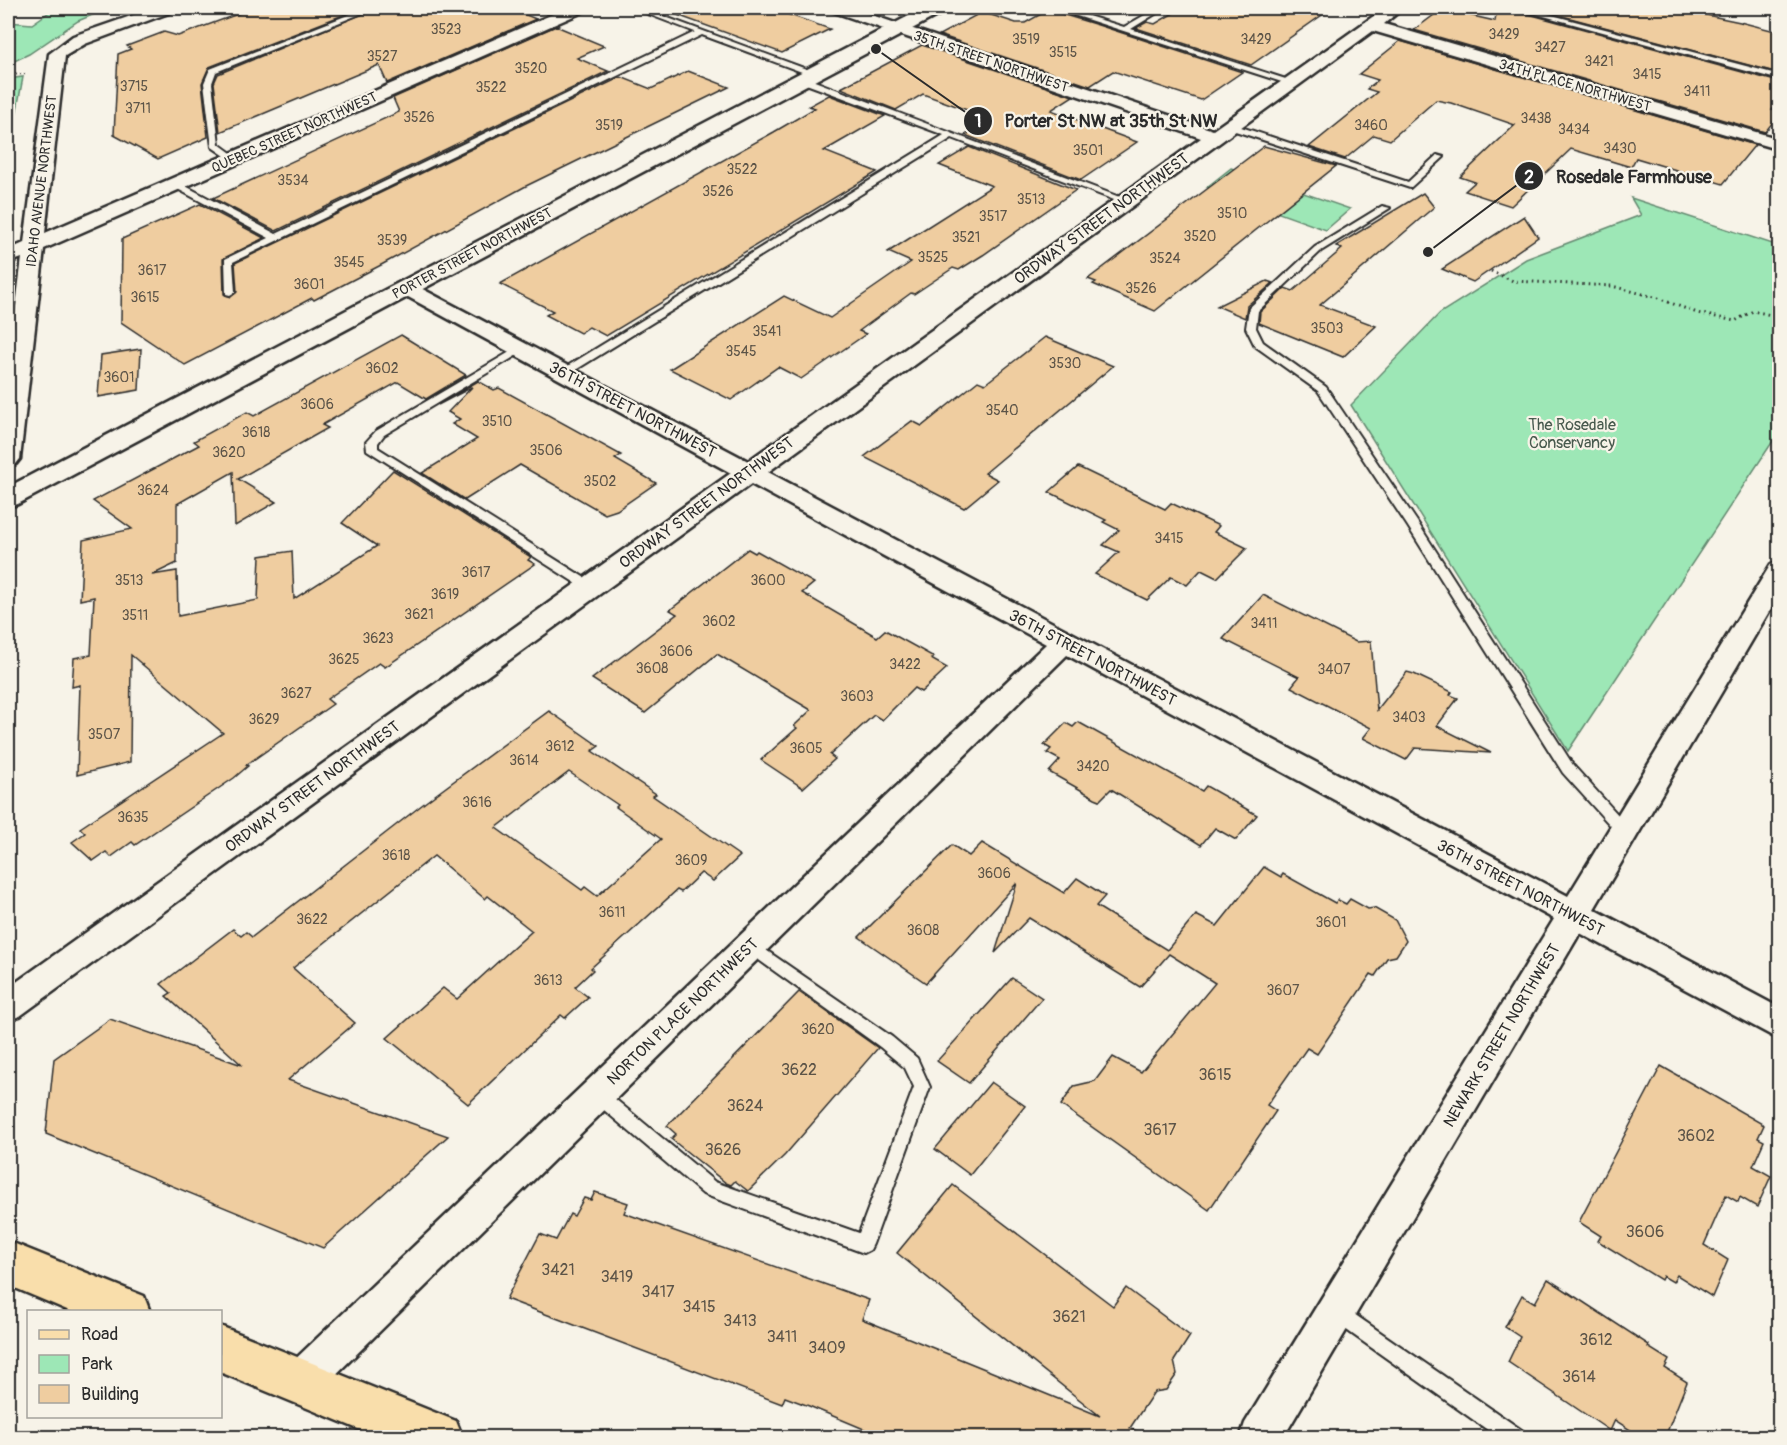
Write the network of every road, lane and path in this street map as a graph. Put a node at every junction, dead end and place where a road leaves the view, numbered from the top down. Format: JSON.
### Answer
{"nodes":[{"id":1,"x":168,"y":8,"type":"edge"},
{"id":2,"x":371,"y":8,"type":"edge"},
{"id":3,"x":579,"y":8,"type":"edge"},
{"id":4,"x":635,"y":8,"type":"edge"},
{"id":5,"x":837,"y":8,"type":"edge"},
{"id":6,"x":937,"y":8,"type":"edge"},
{"id":7,"x":1056,"y":8,"type":"edge"},
{"id":8,"x":1162,"y":8,"type":"edge"},
{"id":9,"x":1395,"y":8,"type":"edge"},
{"id":10,"x":1518,"y":8,"type":"edge"},
{"id":11,"x":1370,"y":25,"type":"junction"},
{"id":12,"x":897,"y":28,"type":"junction"},
{"id":13,"x":1125,"y":29,"type":"junction"},
{"id":14,"x":702,"y":32,"type":"junction"},
{"id":15,"x":8,"y":69,"type":"edge"},
{"id":16,"x":18,"y":74,"type":"junction"},
{"id":17,"x":27,"y":74,"type":"dead end"},
{"id":18,"x":8,"y":75,"type":"edge"},
{"id":19,"x":807,"y":76,"type":"junction"},
{"id":20,"x":1779,"y":78,"type":"edge"},
{"id":21,"x":1291,"y":82,"type":"junction"},
{"id":22,"x":1222,"y":132,"type":"junction"},
{"id":23,"x":951,"y":135,"type":"junction"},
{"id":24,"x":1779,"y":145,"type":"edge"},
{"id":25,"x":1440,"y":157,"type":"dead end"},
{"id":26,"x":234,"y":158,"type":"junction"},
{"id":27,"x":175,"y":184,"type":"junction"},
{"id":28,"x":1125,"y":201,"type":"junction"},
{"id":29,"x":1385,"y":208,"type":"dead end"},
{"id":30,"x":276,"y":238,"type":"junction"},
{"id":31,"x":33,"y":246,"type":"junction"},
{"id":32,"x":8,"y":257,"type":"edge"},
{"id":33,"x":1491,"y":271,"type":"dead end"},
{"id":34,"x":406,"y":288,"type":"junction"},
{"id":35,"x":230,"y":292,"type":"dead end"},
{"id":36,"x":1779,"y":317,"type":"edge"},
{"id":37,"x":520,"y":349,"type":"junction"},
{"id":38,"x":565,"y":372,"type":"junction"},
{"id":39,"x":8,"y":459,"type":"edge"},
{"id":40,"x":749,"y":471,"type":"junction"},
{"id":41,"x":8,"y":498,"type":"edge"},
{"id":42,"x":1779,"y":570,"type":"edge"},
{"id":43,"x":589,"y":586,"type":"junction"},
{"id":44,"x":1064,"y":642,"type":"junction"},
{"id":45,"x":1624,"y":831,"type":"junction"},
{"id":46,"x":1574,"y":914,"type":"junction"},
{"id":47,"x":750,"y":945,"type":"junction"},
{"id":48,"x":11,"y":1000,"type":"edge"},
{"id":49,"x":1779,"y":1025,"type":"edge"},
{"id":50,"x":597,"y":1094,"type":"junction"},
{"id":51,"x":8,"y":1263,"type":"edge"},
{"id":52,"x":126,"y":1310,"type":"edge"},
{"id":53,"x":1336,"y":1310,"type":"junction"},
{"id":54,"x":222,"y":1350,"type":"edge"},
{"id":55,"x":301,"y":1381,"type":"junction"},
{"id":56,"x":440,"y":1437,"type":"edge"},
{"id":57,"x":1260,"y":1437,"type":"edge"},
{"id":58,"x":1516,"y":1437,"type":"edge"}],
"edges":[{"from":1,"to":31,"type":"street","name":"IDAHO AVENUE NORTHWEST"},
{"from":2,"to":26,"type":"lane"},
{"from":3,"to":26,"type":"street","name":"QUEBEC STREET NORTHWEST"},
{"from":4,"to":14,"type":"lane"},
{"from":5,"to":12,"type":"street","name":"35TH STREET NORTHWEST"},
{"from":6,"to":12,"type":"street","name":"PORTER STREET NORTHWEST"},
{"from":7,"to":13,"type":"lane"},
{"from":8,"to":13,"type":"lane"},
{"from":9,"to":11,"type":"street","name":"ORDWAY STREET NORTHWEST"},
{"from":10,"to":20,"type":"lane"},
{"from":11,"to":21,"type":"street","name":"ORDWAY STREET NORTHWEST"},
{"from":11,"to":24,"type":"street","name":"34TH PLACE NORTHWEST"},
{"from":12,"to":19,"type":"street","name":"PORTER STREET NORTHWEST"},
{"from":12,"to":22,"type":"street","name":"35TH STREET NORTHWEST"},
{"from":13,"to":21,"type":"lane"},
{"from":14,"to":19,"type":"lane"},
{"from":14,"to":30,"type":"lane"},
{"from":15,"to":16,"type":"path"},
{"from":16,"to":17,"type":"path"},
{"from":16,"to":18,"type":"path"},
{"from":19,"to":23,"type":"lane"},
{"from":19,"to":34,"type":"street","name":"PORTER STREET NORTHWEST"},
{"from":21,"to":22,"type":"street","name":"ORDWAY STREET NORTHWEST"},
{"from":22,"to":25,"type":"lane"},
{"from":22,"to":28,"type":"street","name":"ORDWAY STREET NORTHWEST"},
{"from":23,"to":28,"type":"lane"},
{"from":23,"to":38,"type":"lane"},
{"from":26,"to":27,"type":"street","name":"QUEBEC STREET NORTHWEST"},
{"from":27,"to":30,"type":"lane"},
{"from":27,"to":31,"type":"street","name":"QUEBEC STREET NORTHWEST"},
{"from":28,"to":40,"type":"street","name":"ORDWAY STREET NORTHWEST"},
{"from":29,"to":45,"type":"lane"},
{"from":30,"to":35,"type":"lane"},
{"from":31,"to":32,"type":"street","name":"QUEBEC STREET NORTHWEST"},
{"from":31,"to":39,"type":"street","name":"IDAHO AVENUE NORTHWEST"},
{"from":33,"to":36,"type":"path"},
{"from":34,"to":37,"type":"street","name":"36TH STREET NORTHWEST"},
{"from":34,"to":41,"type":"street","name":"PORTER STREET NORTHWEST"},
{"from":37,"to":38,"type":"street","name":"36TH STREET NORTHWEST"},
{"from":37,"to":43,"type":"lane"},
{"from":38,"to":40,"type":"street","name":"36TH STREET NORTHWEST"},
{"from":40,"to":43,"type":"street","name":"ORDWAY STREET NORTHWEST"},
{"from":40,"to":44,"type":"street","name":"36TH STREET NORTHWEST"},
{"from":42,"to":45,"type":"street","name":"NEWARK STREET NORTHWEST"},
{"from":43,"to":48,"type":"street","name":"ORDWAY STREET NORTHWEST"},
{"from":44,"to":46,"type":"street","name":"36TH STREET NORTHWEST"},
{"from":44,"to":47,"type":"street","name":"NORTON PLACE NORTHWEST"},
{"from":45,"to":46,"type":"street","name":"NEWARK STREET NORTHWEST"},
{"from":46,"to":49,"type":"street","name":"36TH STREET NORTHWEST"},
{"from":46,"to":53,"type":"street","name":"NEWARK STREET NORTHWEST"},
{"from":47,"to":50,"type":"street","name":"NORTON PLACE NORTHWEST"},
{"from":47,"to":50,"type":"lane"},
{"from":50,"to":55,"type":"street","name":"NORTON PLACE NORTHWEST"},
{"from":51,"to":52,"type":"main road"},
{"from":53,"to":57,"type":"street","name":"NEWARK STREET NORTHWEST"},
{"from":53,"to":58,"type":"lane"},
{"from":54,"to":55,"type":"main road"},
{"from":55,"to":56,"type":"main road"}]}
